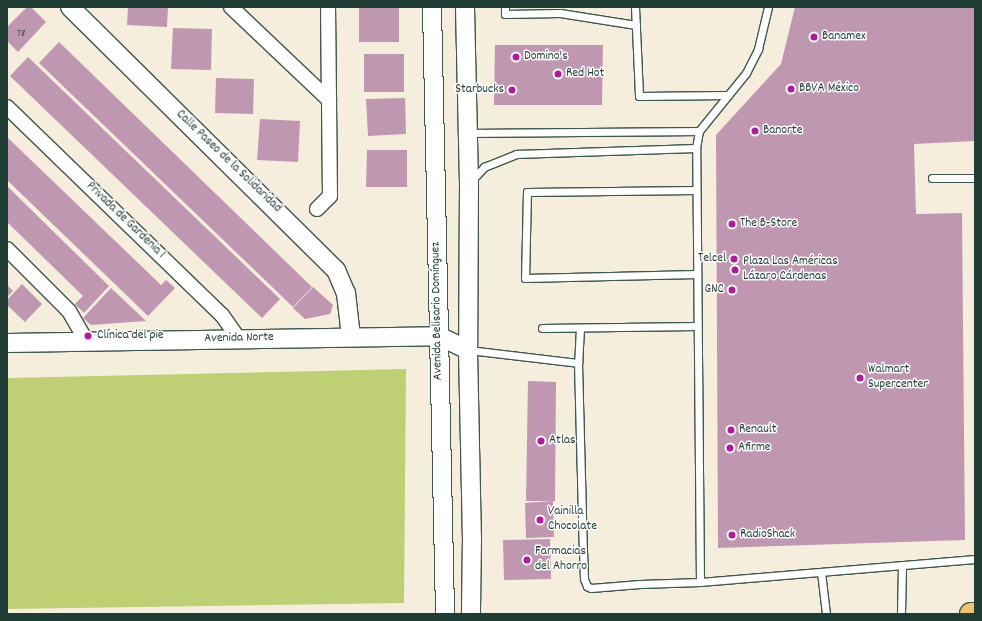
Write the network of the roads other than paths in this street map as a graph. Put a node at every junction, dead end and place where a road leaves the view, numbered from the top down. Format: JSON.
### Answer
{"nodes":[{"id":1,"x":70,"y":7,"type":"edge"},
{"id":2,"x":231,"y":7,"type":"edge"},
{"id":3,"x":328,"y":7,"type":"edge"},
{"id":4,"x":432,"y":7,"type":"edge"},
{"id":5,"x":465,"y":7,"type":"edge"},
{"id":6,"x":505,"y":7,"type":"edge"},
{"id":7,"x":635,"y":7,"type":"edge"},
{"id":8,"x":768,"y":7,"type":"edge"},
{"id":9,"x":636,"y":25,"type":"junction"},
{"id":10,"x":728,"y":95,"type":"junction"},
{"id":11,"x":329,"y":100,"type":"junction"},
{"id":12,"x":7,"y":107,"type":"edge"},
{"id":13,"x":699,"y":131,"type":"junction"},
{"id":14,"x":468,"y":134,"type":"junction"},
{"id":15,"x":696,"y":148,"type":"junction"},
{"id":16,"x":932,"y":178,"type":"dead end"},
{"id":17,"x":975,"y":178,"type":"edge"},
{"id":18,"x":469,"y":182,"type":"junction"},
{"id":19,"x":696,"y":190,"type":"junction"},
{"id":20,"x":317,"y":209,"type":"dead end"},
{"id":21,"x":7,"y":250,"type":"edge"},
{"id":22,"x":697,"y":274,"type":"junction"},
{"id":23,"x":697,"y":326,"type":"junction"},
{"id":24,"x":542,"y":328,"type":"dead end"},
{"id":25,"x":580,"y":328,"type":"junction"},
{"id":26,"x":438,"y":336,"type":"junction"},
{"id":27,"x":351,"y":337,"type":"junction"},
{"id":28,"x":239,"y":339,"type":"junction"},
{"id":29,"x":87,"y":342,"type":"junction"},
{"id":30,"x":7,"y":344,"type":"edge"},
{"id":31,"x":468,"y":350,"type":"junction"},
{"id":32,"x":578,"y":363,"type":"junction"},
{"id":33,"x":472,"y":538,"type":"junction"},
{"id":34,"x":444,"y":540,"type":"junction"},
{"id":35,"x":975,"y":559,"type":"edge"},
{"id":36,"x":902,"y":565,"type":"junction"},
{"id":37,"x":822,"y":572,"type":"junction"},
{"id":38,"x":700,"y":582,"type":"junction"},
{"id":39,"x":444,"y":614,"type":"edge"},
{"id":40,"x":471,"y":614,"type":"edge"},
{"id":41,"x":826,"y":614,"type":"edge"},
{"id":42,"x":901,"y":614,"type":"edge"},
{"id":43,"x":971,"y":614,"type":"edge"},
{"id":44,"x":975,"y":614,"type":"edge"}],
"edges":[{"from":1,"to":27,"type":"street","name":"Calle Paseo de la Solidaridad"},
{"from":2,"to":11,"type":"street"},
{"from":3,"to":11,"type":"street"},
{"from":4,"to":26,"type":"street","name":"Avenida Belisario Domínguez"},
{"from":5,"to":14,"type":"street"},
{"from":6,"to":9,"type":"lane"},
{"from":7,"to":9,"type":"lane"},
{"from":8,"to":10,"type":"lane"},
{"from":9,"to":10,"type":"lane"},
{"from":10,"to":13,"type":"lane"},
{"from":11,"to":20,"type":"street"},
{"from":12,"to":28,"type":"street","name":"Privada de Gardenia 1"},
{"from":13,"to":14,"type":"lane"},
{"from":13,"to":15,"type":"lane"},
{"from":14,"to":18,"type":"street"},
{"from":15,"to":18,"type":"lane"},
{"from":15,"to":19,"type":"lane"},
{"from":16,"to":17,"type":"lane"},
{"from":18,"to":31,"type":"street"},
{"from":19,"to":22,"type":"lane"},
{"from":19,"to":22,"type":"lane"},
{"from":21,"to":29,"type":"street"},
{"from":22,"to":23,"type":"lane"},
{"from":23,"to":25,"type":"lane"},
{"from":23,"to":38,"type":"lane"},
{"from":24,"to":25,"type":"lane"},
{"from":25,"to":32,"type":"lane"},
{"from":26,"to":27,"type":"street","name":"Avenida Norte"},
{"from":26,"to":31,"type":"street","name":"Avenida Norte"},
{"from":26,"to":34,"type":"street","name":"Avenida Belisario Domínguez"},
{"from":27,"to":28,"type":"street","name":"Avenida Norte"},
{"from":28,"to":29,"type":"street","name":"Avenida Norte"},
{"from":29,"to":30,"type":"street","name":"Avenida Norte"},
{"from":31,"to":32,"type":"lane"},
{"from":31,"to":33,"type":"street"},
{"from":32,"to":38,"type":"lane"},
{"from":33,"to":34,"type":"street"},
{"from":33,"to":40,"type":"street"},
{"from":34,"to":39,"type":"street","name":"Avenida Belisario Domínguez"},
{"from":35,"to":36,"type":"lane"},
{"from":36,"to":37,"type":"lane"},
{"from":36,"to":42,"type":"lane"},
{"from":37,"to":38,"type":"lane"},
{"from":37,"to":41,"type":"lane"},
{"from":43,"to":44,"type":"main road"}]}
